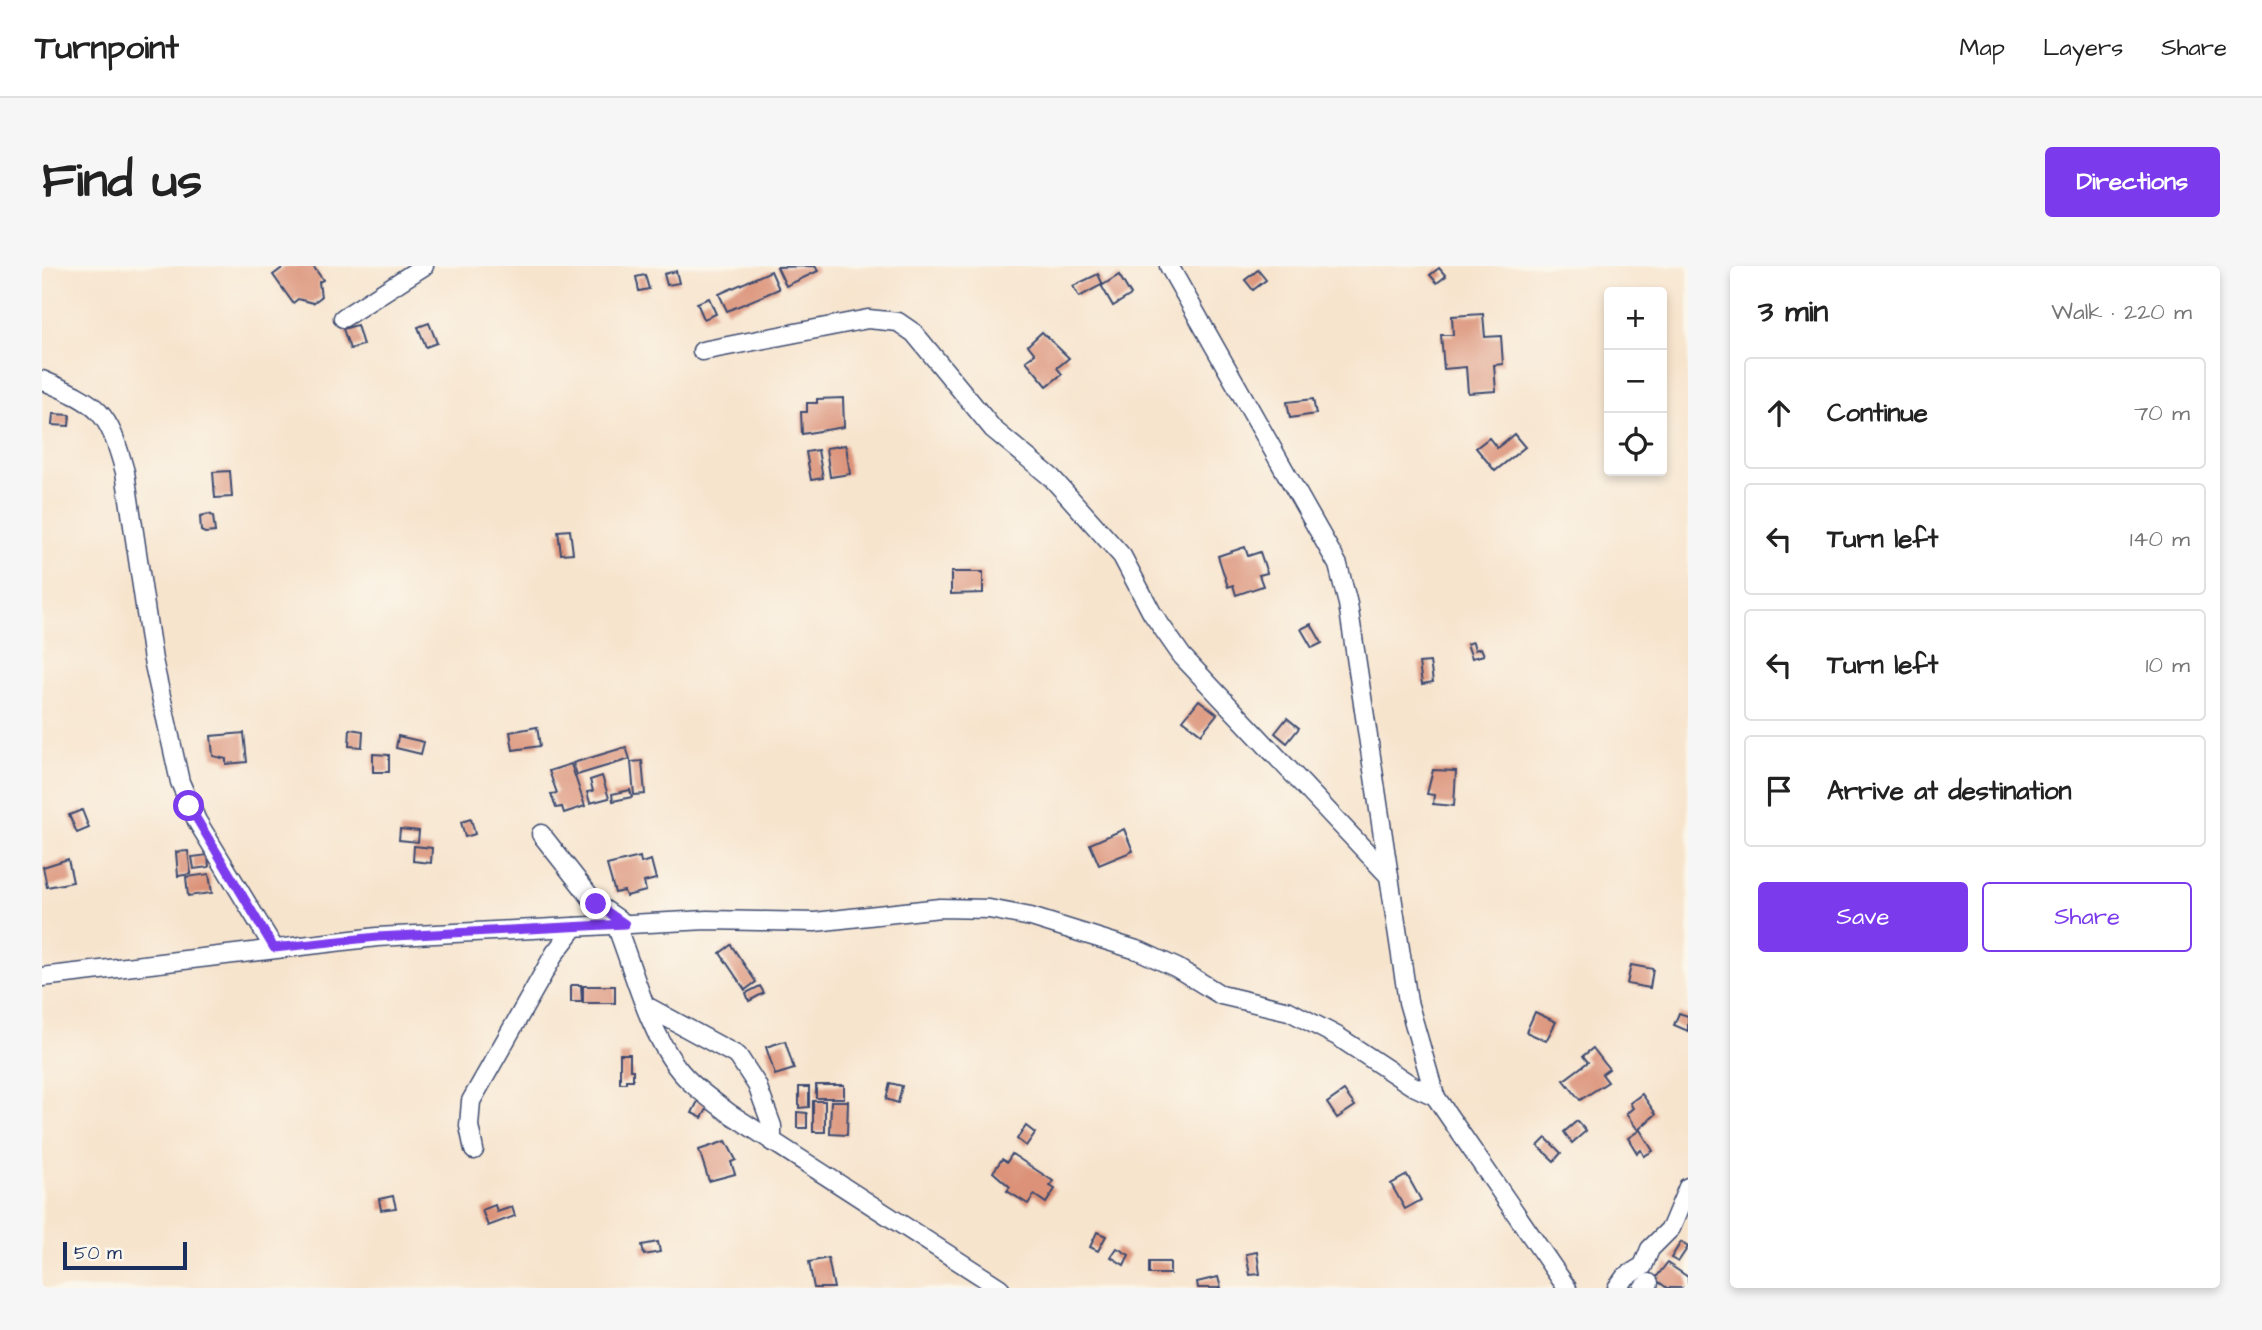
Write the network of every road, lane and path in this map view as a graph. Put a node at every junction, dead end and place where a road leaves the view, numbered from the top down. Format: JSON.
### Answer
{"nodes":[{"id":1,"x":424,"y":266,"type":"edge"},
{"id":2,"x":1169,"y":266,"type":"edge"},
{"id":3,"x":343,"y":318,"type":"dead end"},
{"id":4,"x":702,"y":351,"type":"dead end"},
{"id":5,"x":42,"y":380,"type":"edge"},
{"id":6,"x":541,"y":834,"type":"dead end"},
{"id":7,"x":1390,"y":876,"type":"junction"},
{"id":8,"x":620,"y":925,"type":"junction"},
{"id":9,"x":575,"y":927,"type":"junction"},
{"id":10,"x":274,"y":948,"type":"junction"},
{"id":11,"x":42,"y":978,"type":"edge"},
{"id":12,"x":648,"y":1007,"type":"junction"},
{"id":13,"x":1435,"y":1096,"type":"junction"},
{"id":14,"x":772,"y":1142,"type":"junction"},
{"id":15,"x":474,"y":1150,"type":"dead end"},
{"id":16,"x":1688,"y":1187,"type":"edge"},
{"id":17,"x":1000,"y":1288,"type":"edge"},
{"id":18,"x":1567,"y":1288,"type":"edge"},
{"id":19,"x":1617,"y":1288,"type":"edge"}],
"edges":[{"from":1,"to":3,"type":"street"},
{"from":2,"to":7,"type":"street"},
{"from":4,"to":7,"type":"street"},
{"from":5,"to":10,"type":"street"},
{"from":6,"to":8,"type":"street"},
{"from":7,"to":13,"type":"street"},
{"from":8,"to":9,"type":"street"},
{"from":8,"to":12,"type":"street"},
{"from":8,"to":13,"type":"street"},
{"from":9,"to":10,"type":"street"},
{"from":9,"to":15,"type":"street"},
{"from":10,"to":11,"type":"street"},
{"from":12,"to":14,"type":"street"},
{"from":12,"to":14,"type":"street"},
{"from":13,"to":18,"type":"street"},
{"from":14,"to":17,"type":"street"},
{"from":16,"to":19,"type":"street"}]}
